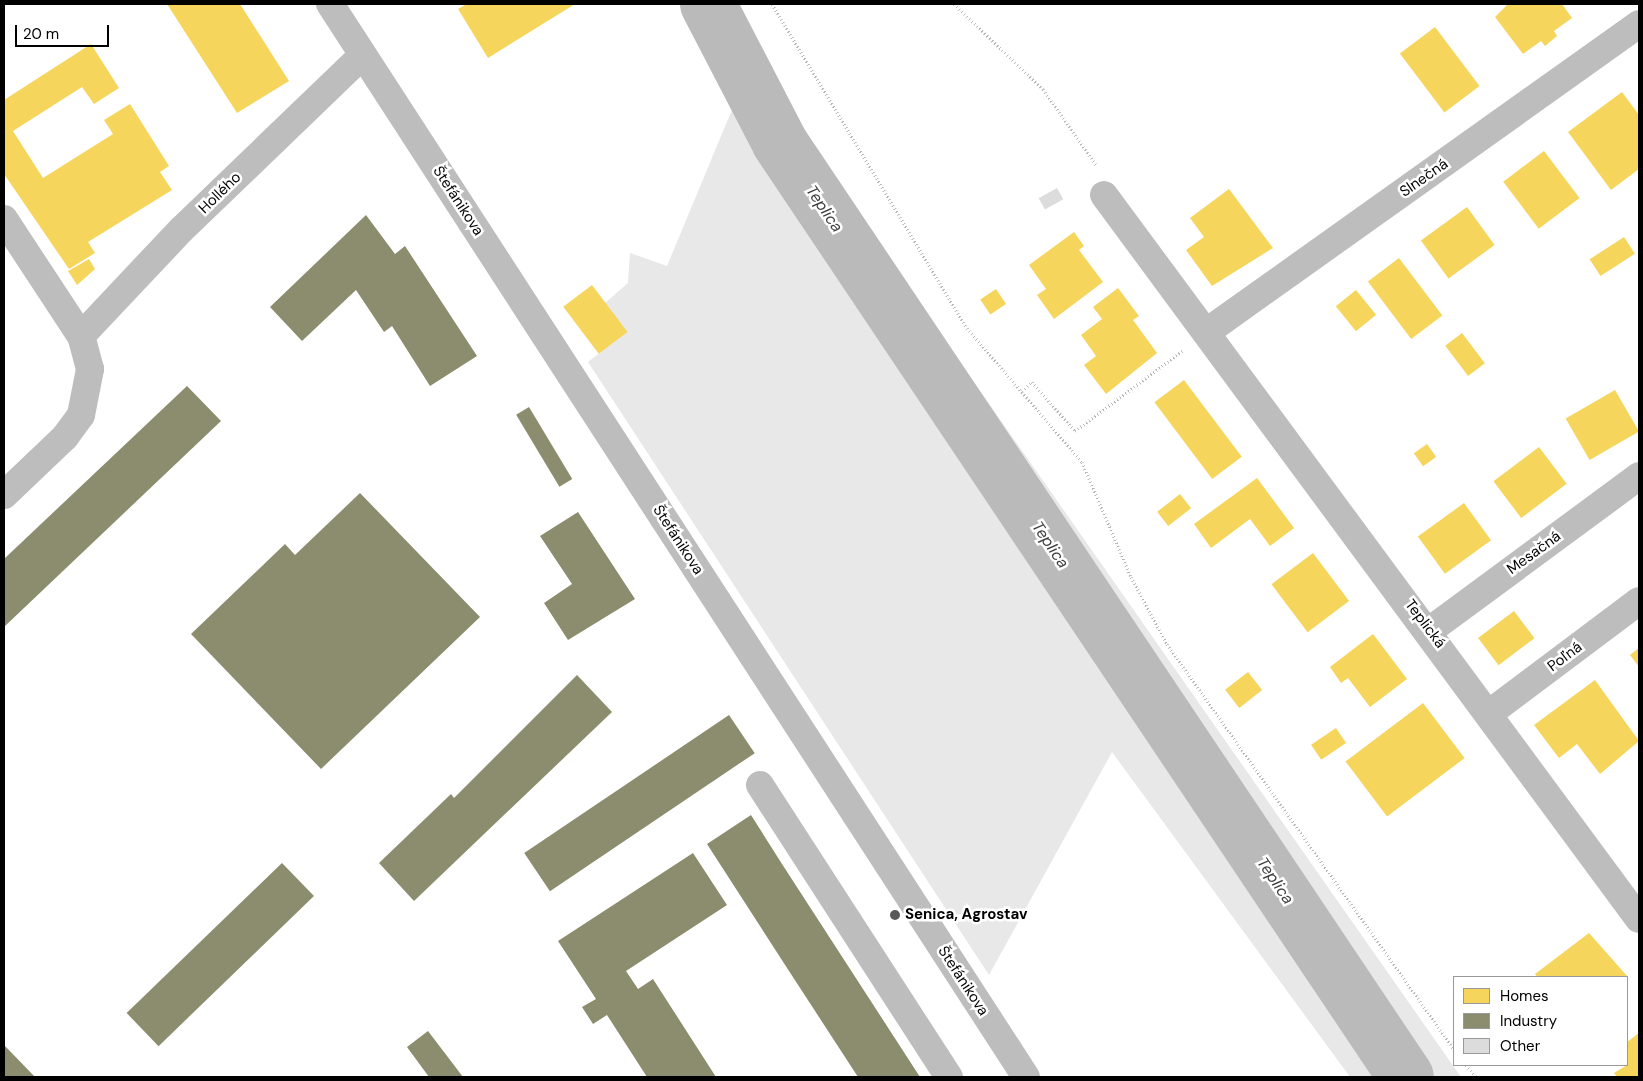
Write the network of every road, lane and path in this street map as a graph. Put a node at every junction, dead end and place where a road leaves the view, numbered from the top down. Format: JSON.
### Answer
{"nodes":[{"id":1,"x":330,"y":4,"type":"edge"},
{"id":2,"x":772,"y":4,"type":"edge"},
{"id":3,"x":954,"y":4,"type":"edge"},
{"id":4,"x":1639,"y":24,"type":"edge"},
{"id":5,"x":363,"y":55,"type":"junction"},
{"id":6,"x":1104,"y":195,"type":"joint"},
{"id":7,"x":4,"y":219,"type":"edge"},
{"id":8,"x":1208,"y":331,"type":"junction"},
{"id":9,"x":81,"y":336,"type":"junction"},
{"id":10,"x":1022,"y":391,"type":"junction"},
{"id":11,"x":1639,"y":476,"type":"edge"},
{"id":12,"x":4,"y":495,"type":"edge"},
{"id":13,"x":1639,"y":601,"type":"edge"},
{"id":14,"x":1429,"y":630,"type":"junction"},
{"id":15,"x":1491,"y":712,"type":"junction"},
{"id":16,"x":760,"y":785,"type":"dead end"},
{"id":17,"x":1639,"y":919,"type":"edge"},
{"id":18,"x":1453,"y":1048,"type":"edge"},
{"id":19,"x":1467,"y":1066,"type":"edge"},
{"id":20,"x":949,"y":1077,"type":"edge"},
{"id":21,"x":1026,"y":1077,"type":"edge"},
{"id":22,"x":1476,"y":1077,"type":"edge"}],
"edges":[{"from":1,"to":5,"type":"street","name":"Štefánikova"},
{"from":2,"to":10,"type":"path"},
{"from":3,"to":6,"type":"path"},
{"from":4,"to":8,"type":"street","name":"Slnečná"},
{"from":5,"to":9,"type":"street","name":"Hollého"},
{"from":5,"to":21,"type":"street","name":"Štefánikova"},
{"from":6,"to":8,"type":"street","name":"Teplická"},
{"from":7,"to":9,"type":"street"},
{"from":8,"to":10,"type":"path"},
{"from":8,"to":14,"type":"street","name":"Teplická"},
{"from":9,"to":12,"type":"street"},
{"from":10,"to":18,"type":"path"},
{"from":11,"to":14,"type":"street","name":"Mesačná"},
{"from":13,"to":15,"type":"street","name":"Poľná"},
{"from":14,"to":15,"type":"street","name":"Teplická"},
{"from":15,"to":17,"type":"street","name":"Teplická"},
{"from":16,"to":20,"type":"street"},
{"from":19,"to":22,"type":"path"}]}
